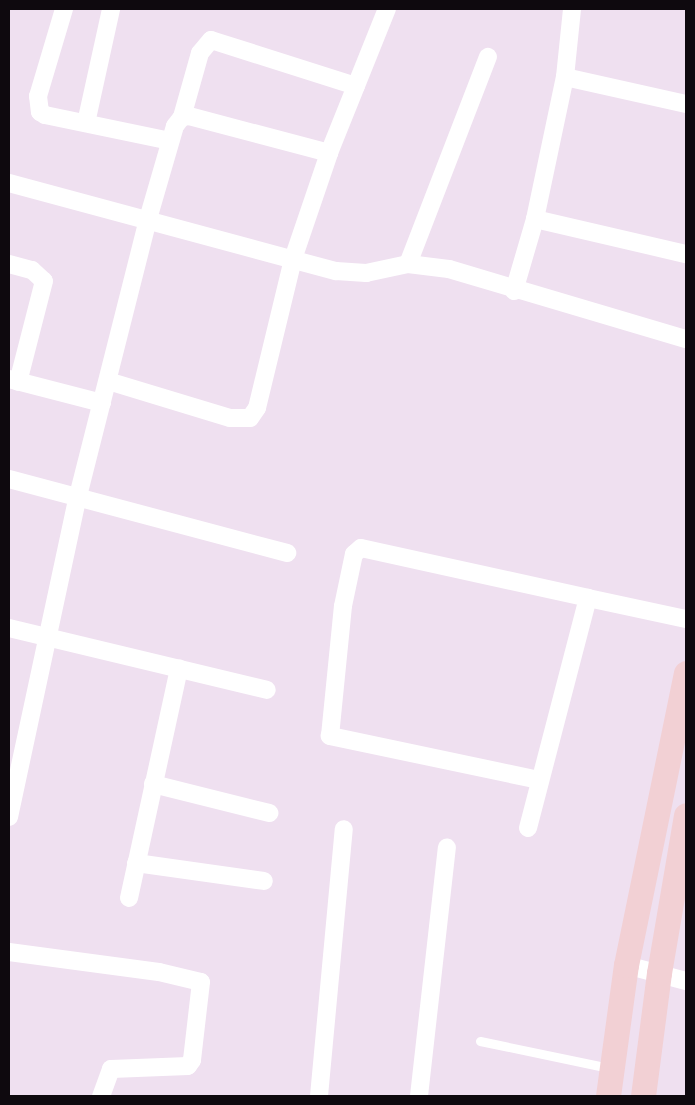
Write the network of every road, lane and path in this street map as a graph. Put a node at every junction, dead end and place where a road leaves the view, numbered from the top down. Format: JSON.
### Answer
{"nodes":[{"id":1,"x":64,"y":9,"type":"edge"},
{"id":2,"x":111,"y":9,"type":"edge"},
{"id":3,"x":387,"y":9,"type":"edge"},
{"id":4,"x":572,"y":9,"type":"edge"},
{"id":5,"x":488,"y":57,"type":"dead end"},
{"id":6,"x":565,"y":77,"type":"junction"},
{"id":7,"x":356,"y":86,"type":"junction"},
{"id":8,"x":686,"y":104,"type":"edge"},
{"id":9,"x":182,"y":117,"type":"junction"},
{"id":10,"x":86,"y":124,"type":"junction"},
{"id":11,"x":170,"y":141,"type":"junction"},
{"id":12,"x":329,"y":152,"type":"junction"},
{"id":13,"x":9,"y":183,"type":"edge"},
{"id":14,"x":148,"y":219,"type":"junction"},
{"id":15,"x":535,"y":219,"type":"junction"},
{"id":16,"x":686,"y":254,"type":"edge"},
{"id":17,"x":293,"y":259,"type":"junction"},
{"id":18,"x":9,"y":264,"type":"edge"},
{"id":19,"x":408,"y":264,"type":"junction"},
{"id":20,"x":514,"y":290,"type":"junction"},
{"id":21,"x":686,"y":339,"type":"edge"},
{"id":22,"x":13,"y":381,"type":"edge"},
{"id":23,"x":108,"y":381,"type":"junction"},
{"id":24,"x":102,"y":404,"type":"junction"},
{"id":25,"x":9,"y":480,"type":"edge"},
{"id":26,"x":78,"y":496,"type":"junction"},
{"id":27,"x":287,"y":553,"type":"dead end"},
{"id":28,"x":588,"y":598,"type":"junction"},
{"id":29,"x":686,"y":619,"type":"edge"},
{"id":30,"x":9,"y":628,"type":"edge"},
{"id":31,"x":49,"y":639,"type":"junction"},
{"id":32,"x":179,"y":668,"type":"junction"},
{"id":33,"x":686,"y":673,"type":"edge"},
{"id":34,"x":267,"y":690,"type":"dead end"},
{"id":35,"x":15,"y":761,"type":"edge"},
{"id":36,"x":539,"y":780,"type":"junction"},
{"id":37,"x":153,"y":784,"type":"junction"},
{"id":38,"x":269,"y":813,"type":"dead end"},
{"id":39,"x":686,"y":815,"type":"edge"},
{"id":40,"x":9,"y":818,"type":"edge"},
{"id":41,"x":528,"y":828,"type":"dead end"},
{"id":42,"x":344,"y":829,"type":"dead end"},
{"id":43,"x":447,"y":848,"type":"dead end"},
{"id":44,"x":136,"y":863,"type":"junction"},
{"id":45,"x":264,"y":881,"type":"dead end"},
{"id":46,"x":128,"y":898,"type":"dead end"},
{"id":47,"x":9,"y":952,"type":"edge"},
{"id":48,"x":626,"y":965,"type":"junction"},
{"id":49,"x":660,"y":973,"type":"junction"},
{"id":50,"x":686,"y":981,"type":"edge"},
{"id":51,"x":480,"y":1041,"type":"dead end"},
{"id":52,"x":612,"y":1069,"type":"junction"},
{"id":53,"x":102,"y":1096,"type":"edge"},
{"id":54,"x":319,"y":1096,"type":"edge"},
{"id":55,"x":419,"y":1096,"type":"edge"},
{"id":56,"x":608,"y":1096,"type":"edge"},
{"id":57,"x":644,"y":1096,"type":"edge"}],
"edges":[{"from":1,"to":10,"type":"street"},
{"from":2,"to":10,"type":"street"},
{"from":3,"to":7,"type":"street"},
{"from":4,"to":6,"type":"street"},
{"from":5,"to":19,"type":"street"},
{"from":6,"to":8,"type":"street"},
{"from":6,"to":15,"type":"street"},
{"from":7,"to":9,"type":"street"},
{"from":7,"to":12,"type":"street"},
{"from":9,"to":11,"type":"street"},
{"from":9,"to":12,"type":"street"},
{"from":10,"to":11,"type":"street"},
{"from":11,"to":14,"type":"street"},
{"from":12,"to":17,"type":"street"},
{"from":13,"to":14,"type":"street"},
{"from":14,"to":17,"type":"street"},
{"from":14,"to":23,"type":"street"},
{"from":15,"to":16,"type":"street"},
{"from":15,"to":20,"type":"street"},
{"from":17,"to":19,"type":"street"},
{"from":17,"to":23,"type":"street"},
{"from":18,"to":22,"type":"street"},
{"from":19,"to":20,"type":"street"},
{"from":20,"to":21,"type":"street"},
{"from":22,"to":24,"type":"street"},
{"from":23,"to":24,"type":"street"},
{"from":24,"to":26,"type":"street"},
{"from":25,"to":26,"type":"street"},
{"from":26,"to":27,"type":"street"},
{"from":26,"to":31,"type":"street"},
{"from":28,"to":29,"type":"street"},
{"from":28,"to":36,"type":"street"},
{"from":28,"to":36,"type":"street"},
{"from":30,"to":31,"type":"street"},
{"from":31,"to":32,"type":"street"},
{"from":31,"to":35,"type":"street"},
{"from":32,"to":34,"type":"street"},
{"from":32,"to":37,"type":"street"},
{"from":33,"to":48,"type":"street"},
{"from":35,"to":40,"type":"street"},
{"from":36,"to":41,"type":"street"},
{"from":37,"to":38,"type":"street"},
{"from":37,"to":44,"type":"street"},
{"from":39,"to":49,"type":"street"},
{"from":42,"to":54,"type":"street"},
{"from":43,"to":55,"type":"street"},
{"from":44,"to":45,"type":"street"},
{"from":44,"to":46,"type":"street"},
{"from":47,"to":53,"type":"street"},
{"from":48,"to":49,"type":"street"},
{"from":48,"to":52,"type":"street"},
{"from":49,"to":50,"type":"street"},
{"from":49,"to":57,"type":"street"},
{"from":51,"to":52,"type":"lane"},
{"from":52,"to":56,"type":"street"}]}
